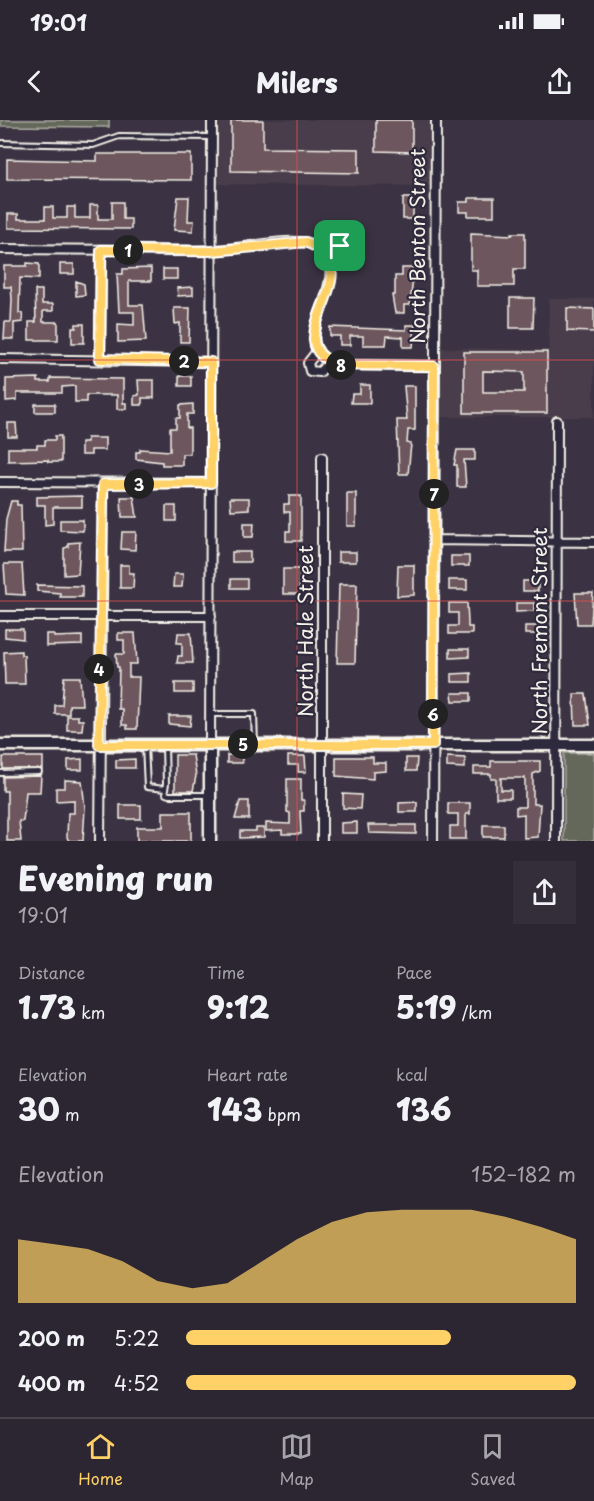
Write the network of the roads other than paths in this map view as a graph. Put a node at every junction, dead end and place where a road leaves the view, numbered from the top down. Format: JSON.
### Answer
{"nodes":[{"id":1,"x":212,"y":120,"type":"edge"},
{"id":2,"x":436,"y":120,"type":"edge"},
{"id":3,"x":212,"y":137,"type":"junction"},
{"id":4,"x":0,"y":143,"type":"edge"},
{"id":5,"x":316,"y":247,"type":"junction"},
{"id":6,"x":0,"y":249,"type":"edge"},
{"id":7,"x":101,"y":250,"type":"junction"},
{"id":8,"x":212,"y":251,"type":"junction"},
{"id":9,"x":328,"y":261,"type":"junction"},
{"id":10,"x":318,"y":350,"type":"junction"},
{"id":11,"x":0,"y":359,"type":"edge"},
{"id":12,"x":100,"y":359,"type":"junction"},
{"id":13,"x":329,"y":361,"type":"junction"},
{"id":14,"x":211,"y":362,"type":"junction"},
{"id":15,"x":434,"y":366,"type":"junction"},
{"id":16,"x":557,"y":421,"type":"dead end"},
{"id":17,"x":322,"y":457,"type":"dead end"},
{"id":18,"x":0,"y":482,"type":"edge"},
{"id":19,"x":211,"y":483,"type":"junction"},
{"id":20,"x":103,"y":484,"type":"junction"},
{"id":21,"x":433,"y":540,"type":"junction"},
{"id":22,"x":556,"y":541,"type":"junction"},
{"id":23,"x":594,"y":542,"type":"edge"},
{"id":24,"x":0,"y":616,"type":"edge"},
{"id":25,"x":100,"y":616,"type":"junction"},
{"id":26,"x":211,"y":616,"type":"junction"},
{"id":27,"x":210,"y":714,"type":"junction"},
{"id":28,"x":255,"y":744,"type":"junction"},
{"id":29,"x":0,"y":745,"type":"edge"},
{"id":30,"x":99,"y":745,"type":"junction"},
{"id":31,"x":145,"y":745,"type":"junction"},
{"id":32,"x":165,"y":745,"type":"junction"},
{"id":33,"x":210,"y":745,"type":"junction"},
{"id":34,"x":322,"y":745,"type":"junction"},
{"id":35,"x":433,"y":745,"type":"junction"},
{"id":36,"x":556,"y":745,"type":"junction"},
{"id":37,"x":594,"y":745,"type":"edge"},
{"id":38,"x":39,"y":772,"type":"dead end"},
{"id":39,"x":0,"y":773,"type":"edge"},
{"id":40,"x":165,"y":789,"type":"junction"},
{"id":41,"x":210,"y":795,"type":"junction"},
{"id":42,"x":100,"y":841,"type":"edge"},
{"id":43,"x":210,"y":841,"type":"edge"},
{"id":44,"x":322,"y":841,"type":"edge"},
{"id":45,"x":433,"y":841,"type":"edge"},
{"id":46,"x":556,"y":841,"type":"edge"}],
"edges":[{"from":1,"to":3,"type":"street"},
{"from":2,"to":15,"type":"street","name":"North Benton Street"},
{"from":3,"to":4,"type":"lane"},
{"from":3,"to":8,"type":"street"},
{"from":5,"to":8,"type":"street"},
{"from":5,"to":9,"type":"street"},
{"from":5,"to":9,"type":"street"},
{"from":6,"to":7,"type":"street"},
{"from":7,"to":8,"type":"street"},
{"from":7,"to":12,"type":"street"},
{"from":8,"to":14,"type":"street"},
{"from":9,"to":10,"type":"street"},
{"from":10,"to":13,"type":"street"},
{"from":10,"to":13,"type":"street"},
{"from":11,"to":12,"type":"street"},
{"from":12,"to":14,"type":"street"},
{"from":13,"to":15,"type":"street"},
{"from":14,"to":19,"type":"street"},
{"from":15,"to":21,"type":"street","name":"North Benton Street"},
{"from":16,"to":22,"type":"street","name":"North Fremont Street"},
{"from":17,"to":34,"type":"street","name":"North Hale Street"},
{"from":18,"to":20,"type":"street"},
{"from":19,"to":20,"type":"street"},
{"from":19,"to":26,"type":"street"},
{"from":20,"to":25,"type":"street"},
{"from":21,"to":22,"type":"street"},
{"from":21,"to":35,"type":"street","name":"North Benton Street"},
{"from":22,"to":23,"type":"street"},
{"from":22,"to":36,"type":"street","name":"North Fremont Street"},
{"from":24,"to":25,"type":"street"},
{"from":25,"to":26,"type":"street"},
{"from":25,"to":30,"type":"street"},
{"from":26,"to":27,"type":"street"},
{"from":27,"to":28,"type":"lane"},
{"from":27,"to":33,"type":"street"},
{"from":28,"to":33,"type":"street"},
{"from":28,"to":34,"type":"street"},
{"from":29,"to":30,"type":"street"},
{"from":30,"to":31,"type":"street"},
{"from":30,"to":42,"type":"street"},
{"from":31,"to":32,"type":"street"},
{"from":31,"to":40,"type":"lane"},
{"from":32,"to":33,"type":"street"},
{"from":32,"to":40,"type":"lane"},
{"from":33,"to":41,"type":"street"},
{"from":34,"to":35,"type":"street"},
{"from":34,"to":44,"type":"street","name":"North Hale Street"},
{"from":35,"to":36,"type":"street"},
{"from":35,"to":45,"type":"street","name":"North Benton Street"},
{"from":36,"to":37,"type":"street"},
{"from":36,"to":46,"type":"street","name":"North Fremont Street"},
{"from":38,"to":39,"type":"lane"},
{"from":40,"to":41,"type":"lane"},
{"from":41,"to":43,"type":"street"}]}
